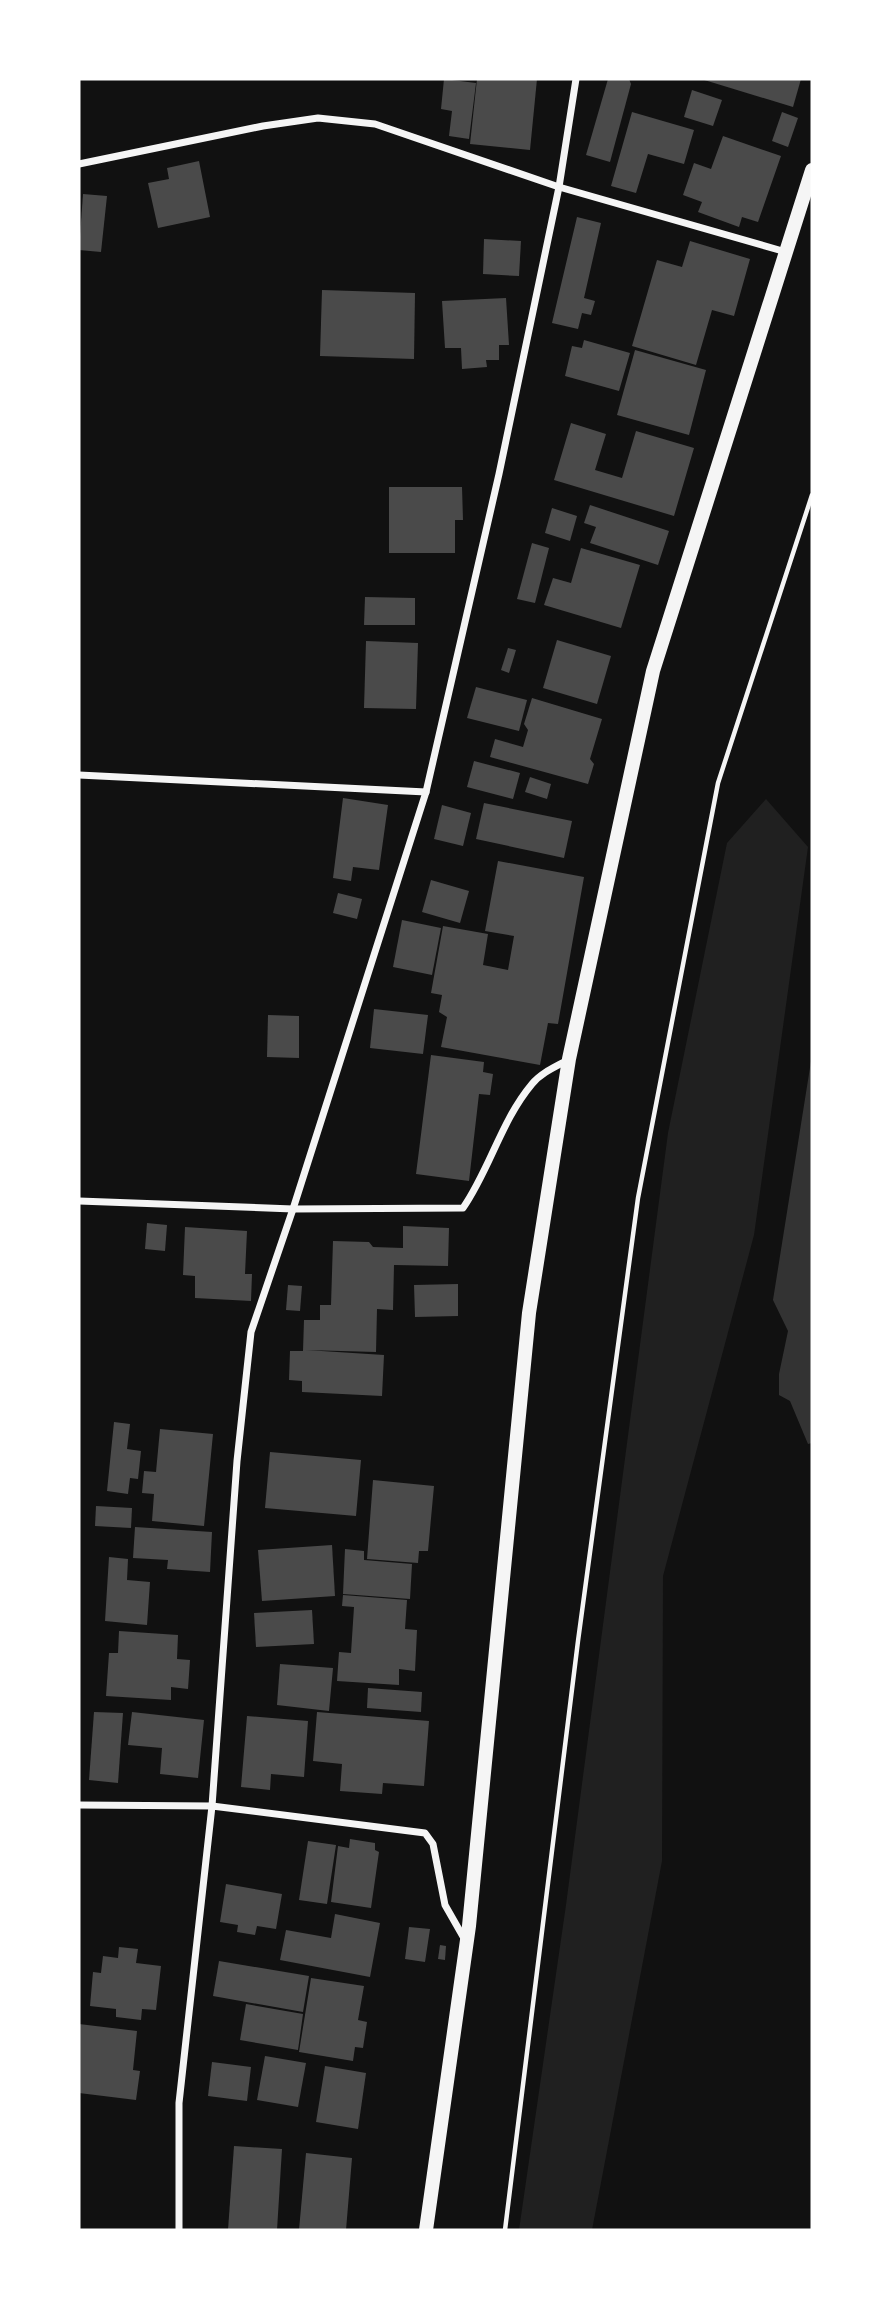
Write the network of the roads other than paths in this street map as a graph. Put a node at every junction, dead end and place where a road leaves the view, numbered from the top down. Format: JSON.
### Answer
{"nodes":[{"id":1,"x":576,"y":79,"type":"edge"},
{"id":2,"x":79,"y":164,"type":"edge"},
{"id":3,"x":812,"y":170,"type":"edge"},
{"id":4,"x":559,"y":187,"type":"junction"},
{"id":5,"x":786,"y":252,"type":"junction"},
{"id":6,"x":79,"y":775,"type":"edge"},
{"id":7,"x":426,"y":792,"type":"junction"},
{"id":8,"x":569,"y":1059,"type":"junction"},
{"id":9,"x":79,"y":1201,"type":"edge"},
{"id":10,"x":293,"y":1209,"type":"junction"},
{"id":11,"x":79,"y":1805,"type":"edge"},
{"id":12,"x":212,"y":1805,"type":"junction"},
{"id":13,"x":467,"y":1944,"type":"junction"},
{"id":14,"x":179,"y":2230,"type":"edge"},
{"id":15,"x":426,"y":2230,"type":"edge"}],
"edges":[{"from":1,"to":4,"type":"street"},
{"from":2,"to":4,"type":"street"},
{"from":3,"to":5,"type":"main road"},
{"from":4,"to":5,"type":"street"},
{"from":4,"to":7,"type":"street"},
{"from":5,"to":8,"type":"main road"},
{"from":6,"to":7,"type":"street"},
{"from":7,"to":10,"type":"street"},
{"from":8,"to":10,"type":"street"},
{"from":8,"to":13,"type":"main road"},
{"from":9,"to":10,"type":"street"},
{"from":10,"to":12,"type":"street"},
{"from":11,"to":12,"type":"street"},
{"from":12,"to":13,"type":"street"},
{"from":12,"to":14,"type":"street"},
{"from":13,"to":15,"type":"main road"}]}
